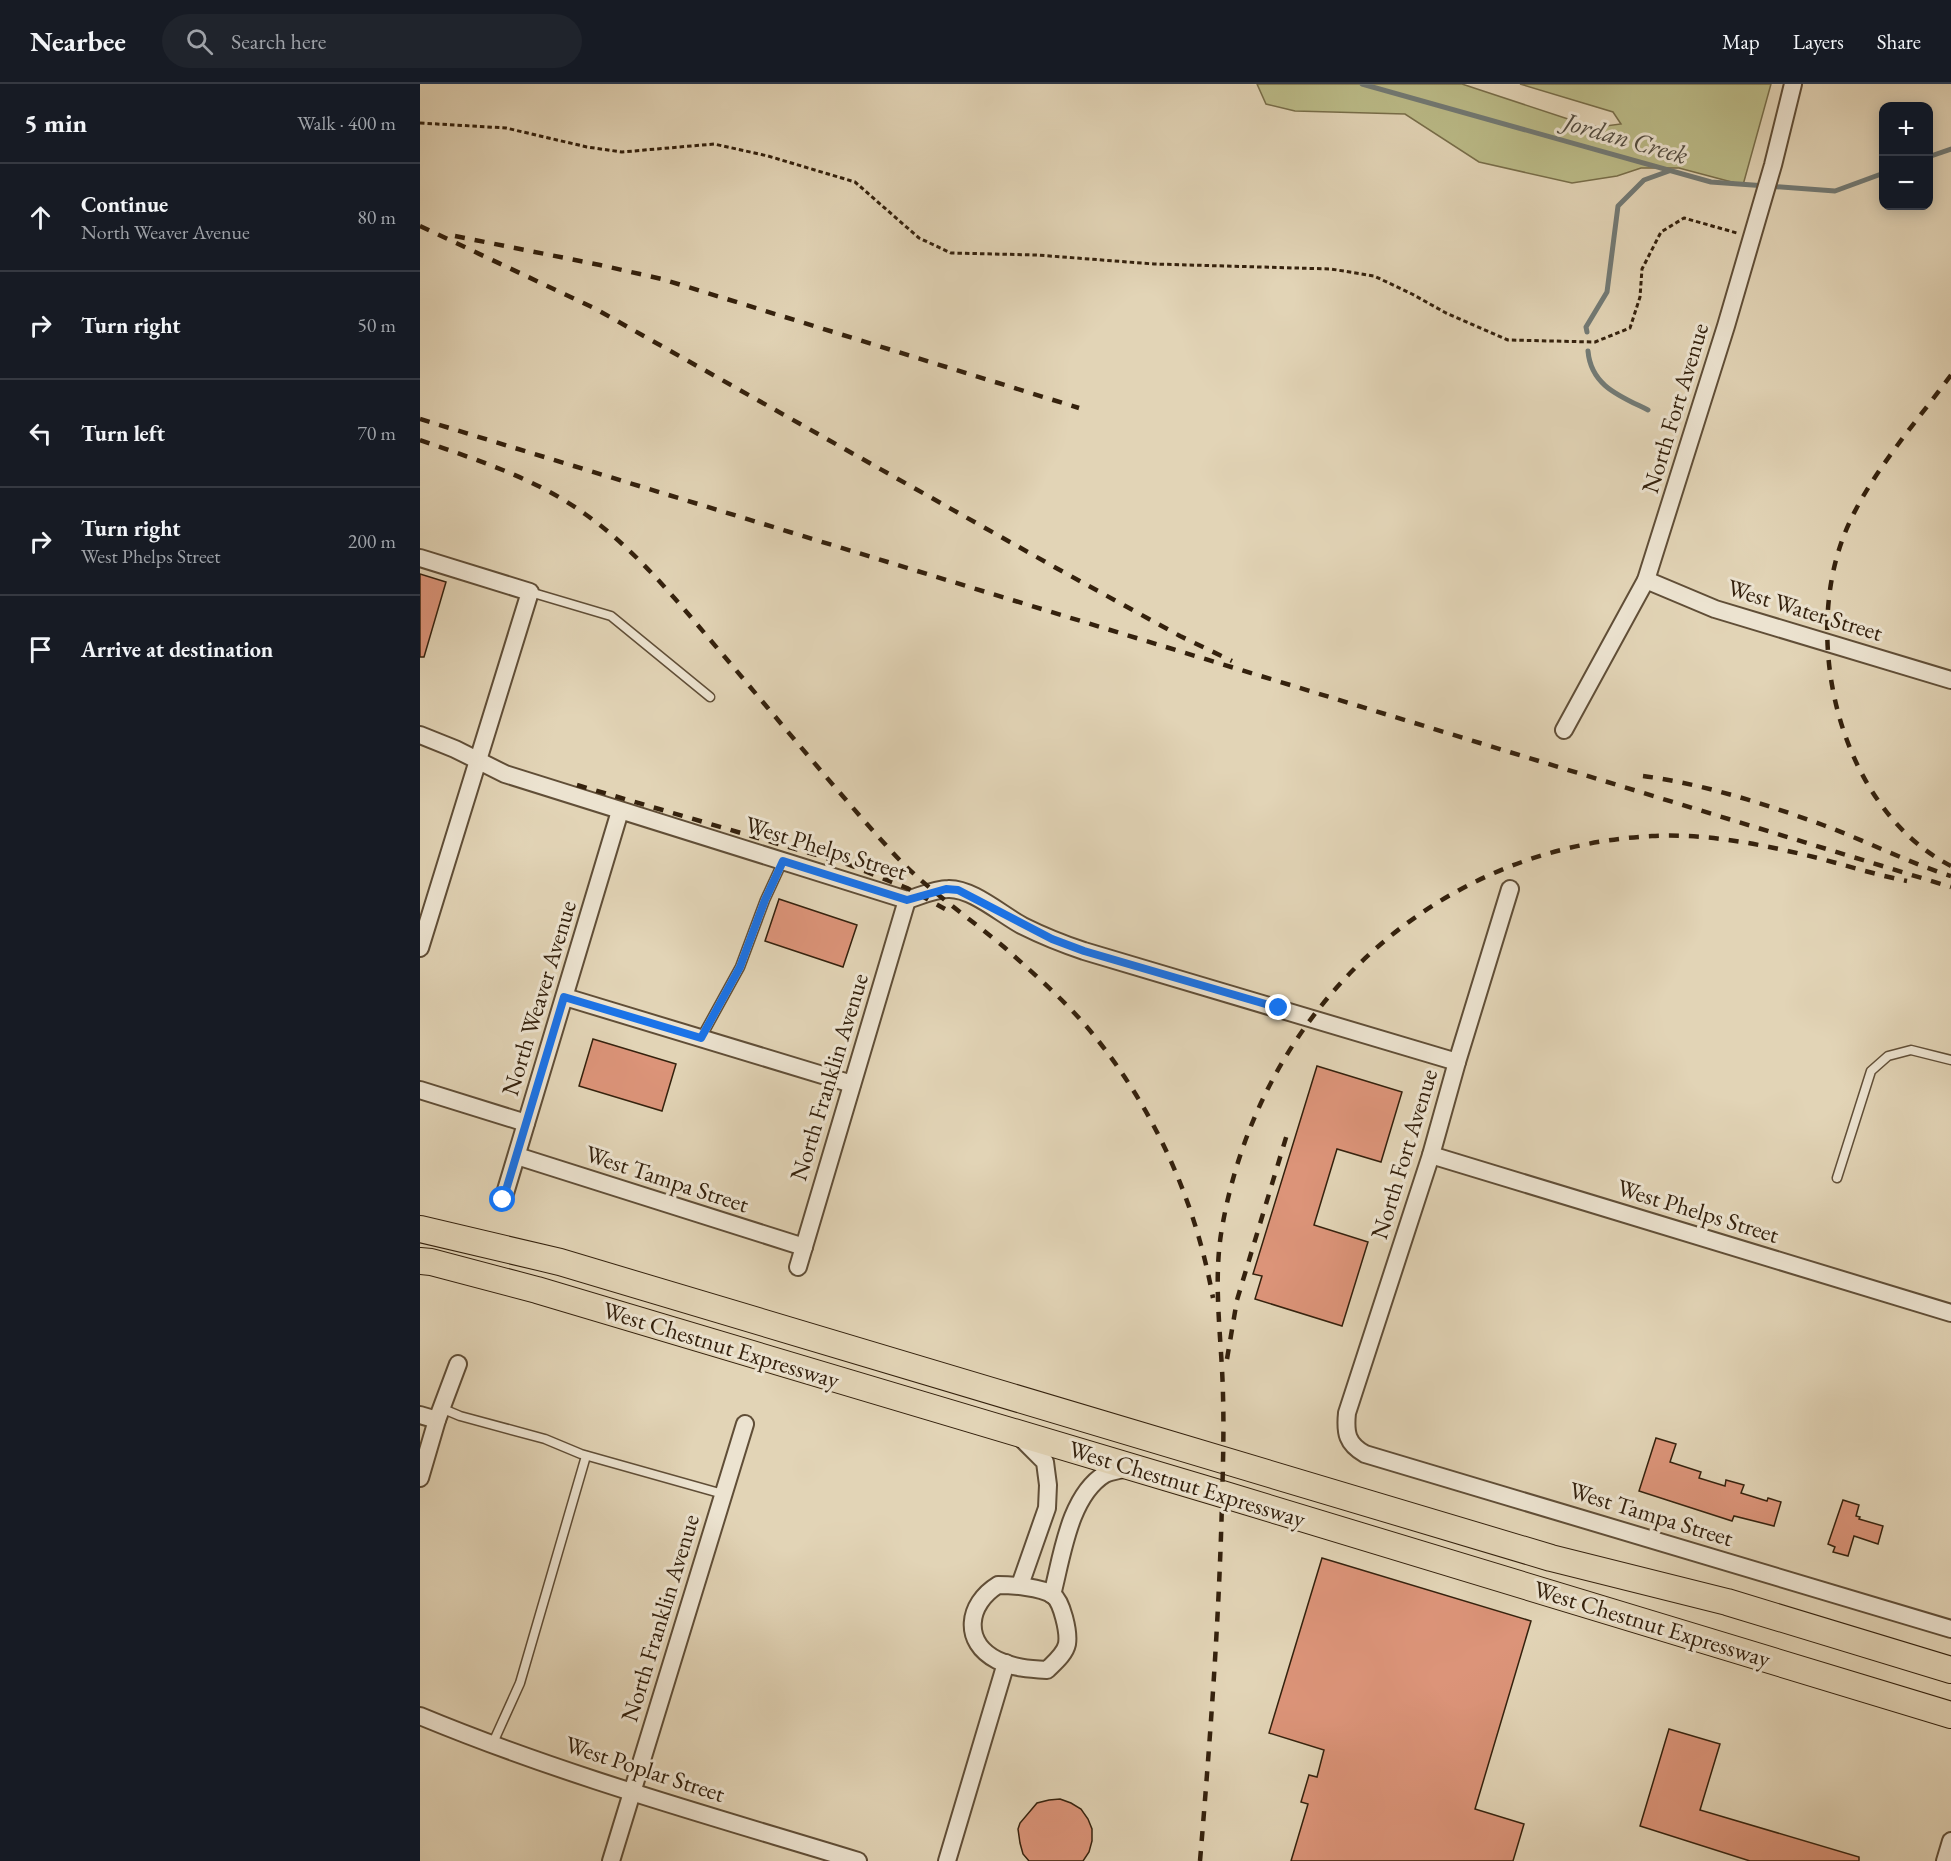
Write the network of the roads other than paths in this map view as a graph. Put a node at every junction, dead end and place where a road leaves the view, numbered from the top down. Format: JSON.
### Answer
{"nodes":[{"id":1,"x":1793,"y":84,"type":"edge"},
{"id":2,"x":420,"y":558,"type":"edge"},
{"id":3,"x":1646,"y":580,"type":"junction"},
{"id":4,"x":530,"y":592,"type":"junction"},
{"id":5,"x":1951,"y":680,"type":"edge"},
{"id":6,"x":710,"y":697,"type":"dead end"},
{"id":7,"x":1564,"y":730,"type":"dead end"},
{"id":8,"x":420,"y":735,"type":"edge"},
{"id":9,"x":477,"y":759,"type":"junction"},
{"id":10,"x":621,"y":811,"type":"junction"},
{"id":11,"x":783,"y":861,"type":"junction"},
{"id":12,"x":1510,"y":889,"type":"dead end"},
{"id":13,"x":907,"y":900,"type":"junction"},
{"id":14,"x":420,"y":948,"type":"edge"},
{"id":15,"x":564,"y":997,"type":"junction"},
{"id":16,"x":701,"y":1038,"type":"junction"},
{"id":17,"x":1951,"y":1060,"type":"edge"},
{"id":18,"x":1457,"y":1062,"type":"junction"},
{"id":19,"x":852,"y":1084,"type":"junction"},
{"id":20,"x":420,"y":1090,"type":"edge"},
{"id":21,"x":526,"y":1123,"type":"junction"},
{"id":22,"x":1431,"y":1155,"type":"junction"},
{"id":23,"x":517,"y":1156,"type":"junction"},
{"id":24,"x":1837,"y":1178,"type":"dead end"},
{"id":25,"x":503,"y":1200,"type":"dead end"},
{"id":26,"x":420,"y":1229,"type":"edge"},
{"id":27,"x":804,"y":1247,"type":"junction"},
{"id":28,"x":420,"y":1261,"type":"edge"},
{"id":29,"x":798,"y":1267,"type":"dead end"},
{"id":30,"x":1951,"y":1313,"type":"edge"},
{"id":31,"x":458,"y":1364,"type":"dead end"},
{"id":32,"x":439,"y":1414,"type":"junction"},
{"id":33,"x":420,"y":1415,"type":"edge"},
{"id":34,"x":745,"y":1424,"type":"dead end"},
{"id":35,"x":1015,"y":1432,"type":"junction"},
{"id":36,"x":1347,"y":1434,"type":"joint"},
{"id":37,"x":586,"y":1456,"type":"junction"},
{"id":38,"x":1130,"y":1467,"type":"junction"},
{"id":39,"x":420,"y":1478,"type":"edge"},
{"id":40,"x":723,"y":1494,"type":"junction"},
{"id":41,"x":1020,"y":1585,"type":"junction"},
{"id":42,"x":1052,"y":1595,"type":"junction"},
{"id":43,"x":1951,"y":1629,"type":"edge"},
{"id":44,"x":1006,"y":1663,"type":"junction"},
{"id":45,"x":1951,"y":1670,"type":"edge"},
{"id":46,"x":1951,"y":1715,"type":"edge"},
{"id":47,"x":420,"y":1716,"type":"edge"},
{"id":48,"x":492,"y":1744,"type":"junction"},
{"id":49,"x":633,"y":1791,"type":"junction"},
{"id":50,"x":1951,"y":1840,"type":"edge"},
{"id":51,"x":611,"y":1861,"type":"edge"},
{"id":52,"x":858,"y":1861,"type":"edge"},
{"id":53,"x":947,"y":1861,"type":"edge"},
{"id":54,"x":1945,"y":1861,"type":"edge"}],
"edges":[{"from":1,"to":3,"type":"street","name":"North Fort Avenue"},
{"from":2,"to":4,"type":"street"},
{"from":3,"to":5,"type":"street","name":"West Water Street"},
{"from":3,"to":7,"type":"street","name":"North Fort Avenue"},
{"from":4,"to":6,"type":"lane"},
{"from":4,"to":9,"type":"street"},
{"from":8,"to":9,"type":"street","name":"West Phelps Street"},
{"from":9,"to":10,"type":"street","name":"West Phelps Street"},
{"from":9,"to":14,"type":"street"},
{"from":10,"to":11,"type":"street","name":"West Phelps Street"},
{"from":10,"to":15,"type":"street","name":"North Weaver Avenue"},
{"from":11,"to":13,"type":"street","name":"West Phelps Street"},
{"from":11,"to":16,"type":"lane"},
{"from":12,"to":18,"type":"street","name":"North Fort Avenue"},
{"from":13,"to":18,"type":"street","name":"West Phelps Street"},
{"from":13,"to":19,"type":"street","name":"North Franklin Avenue"},
{"from":15,"to":16,"type":"street"},
{"from":15,"to":21,"type":"street","name":"North Weaver Avenue"},
{"from":16,"to":19,"type":"street"},
{"from":17,"to":24,"type":"lane"},
{"from":18,"to":22,"type":"street","name":"North Fort Avenue"},
{"from":19,"to":27,"type":"street","name":"North Franklin Avenue"},
{"from":20,"to":21,"type":"street"},
{"from":21,"to":23,"type":"street","name":"North Weaver Avenue"},
{"from":22,"to":30,"type":"street","name":"West Phelps Street"},
{"from":22,"to":36,"type":"street","name":"North Fort Avenue"},
{"from":23,"to":25,"type":"street","name":"North Weaver Avenue"},
{"from":23,"to":27,"type":"street","name":"West Tampa Street"},
{"from":26,"to":45,"type":"main road","name":"West Chestnut Expressway"},
{"from":27,"to":29,"type":"street","name":"North Franklin Avenue"},
{"from":28,"to":35,"type":"main road","name":"West Chestnut Expressway"},
{"from":31,"to":32,"type":"street"},
{"from":32,"to":33,"type":"street"},
{"from":32,"to":37,"type":"lane"},
{"from":32,"to":39,"type":"street"},
{"from":34,"to":40,"type":"street","name":"North Franklin Avenue"},
{"from":35,"to":38,"type":"main road","name":"West Chestnut Expressway"},
{"from":35,"to":41,"type":"street"},
{"from":36,"to":43,"type":"street","name":"West Tampa Street"},
{"from":37,"to":40,"type":"lane"},
{"from":37,"to":48,"type":"lane"},
{"from":38,"to":42,"type":"street"},
{"from":38,"to":46,"type":"main road","name":"West Chestnut Expressway"},
{"from":40,"to":49,"type":"street","name":"North Franklin Avenue"},
{"from":41,"to":42,"type":"street"},
{"from":41,"to":44,"type":"street"},
{"from":42,"to":44,"type":"street"},
{"from":44,"to":53,"type":"street"},
{"from":47,"to":48,"type":"street","name":"West Poplar Street"},
{"from":48,"to":49,"type":"street","name":"West Poplar Street"},
{"from":49,"to":51,"type":"street","name":"North Franklin Avenue"},
{"from":49,"to":52,"type":"street","name":"West Poplar Street"},
{"from":50,"to":54,"type":"street"}]}
